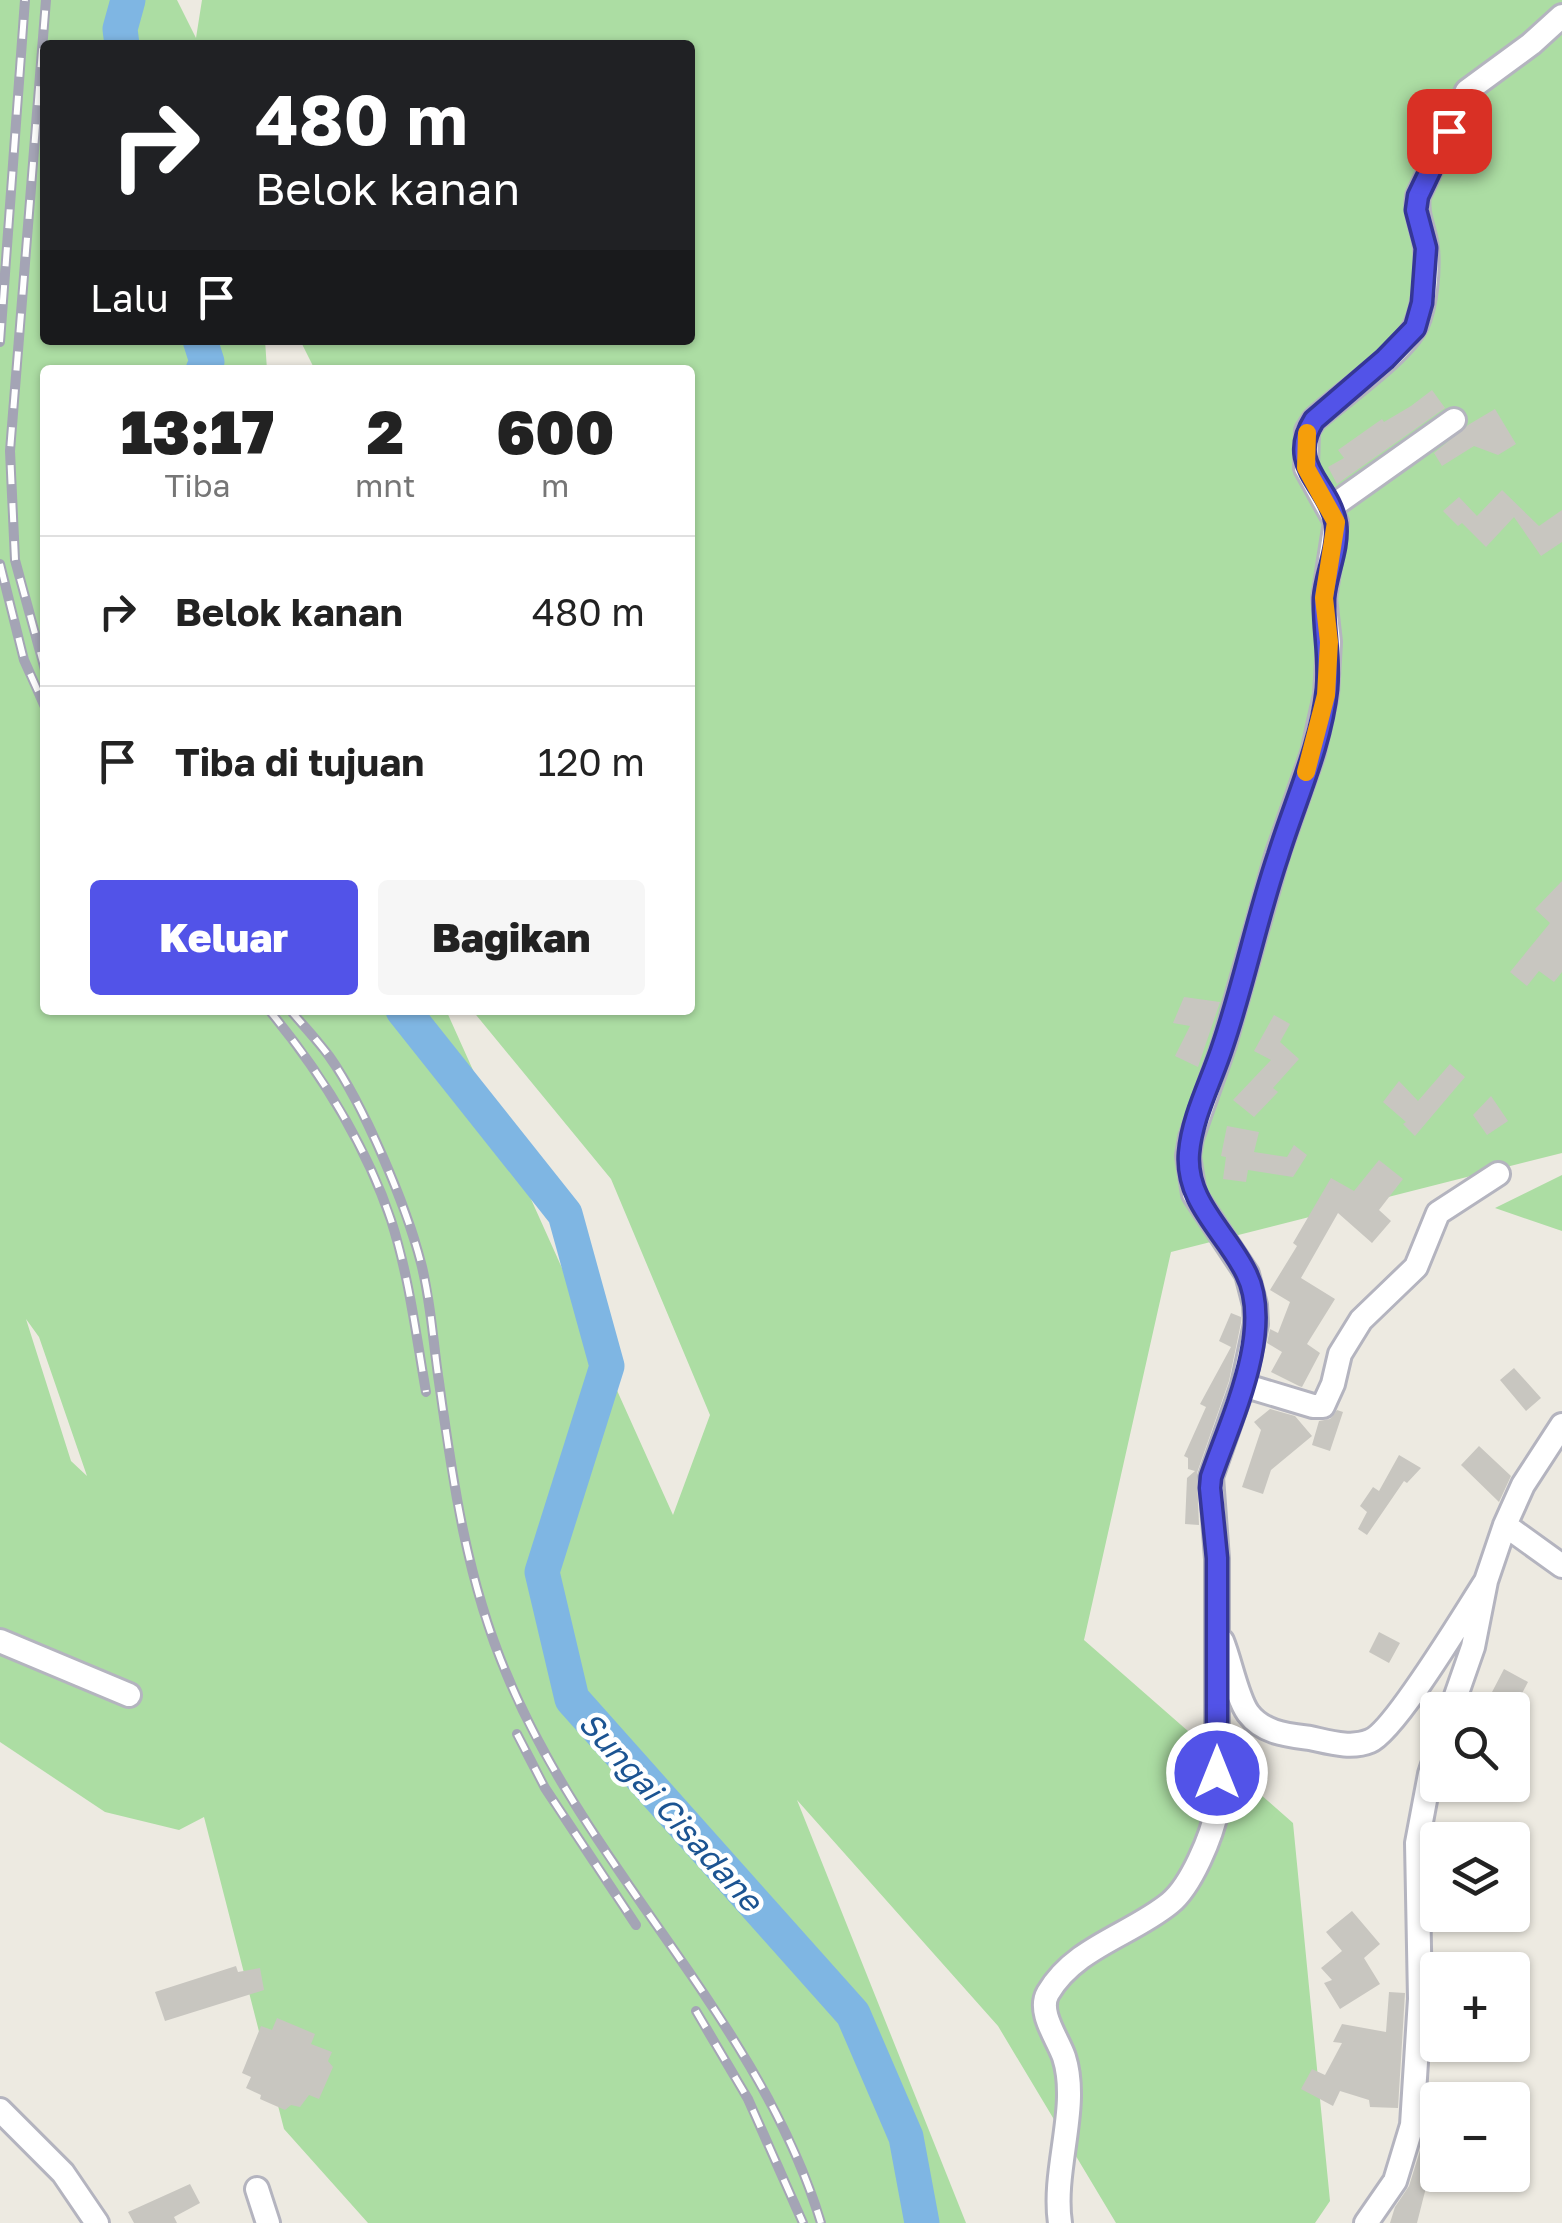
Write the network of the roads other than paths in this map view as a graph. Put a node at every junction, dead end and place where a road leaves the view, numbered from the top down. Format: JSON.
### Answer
{"nodes":[{"id":1,"x":1562,"y":16,"type":"edge"},
{"id":2,"x":1454,"y":420,"type":"dead end"},
{"id":3,"x":1330,"y":508,"type":"junction"},
{"id":4,"x":1498,"y":1174,"type":"dead end"},
{"id":5,"x":1243,"y":1385,"type":"junction"},
{"id":6,"x":1562,"y":1426,"type":"edge"},
{"id":7,"x":1505,"y":1525,"type":"junction"},
{"id":8,"x":1562,"y":1566,"type":"edge"},
{"id":9,"x":1486,"y":1580,"type":"junction"},
{"id":10,"x":1217,"y":1628,"type":"junction"},
{"id":11,"x":0,"y":1641,"type":"edge"},
{"id":12,"x":1457,"y":1692,"type":"edge"},
{"id":13,"x":128,"y":1695,"type":"dead end"},
{"id":14,"x":1424,"y":1802,"type":"edge"},
{"id":15,"x":0,"y":2110,"type":"edge"},
{"id":16,"x":257,"y":2190,"type":"dead end"},
{"id":17,"x":97,"y":2223,"type":"edge"},
{"id":18,"x":268,"y":2223,"type":"edge"},
{"id":19,"x":1060,"y":2223,"type":"edge"},
{"id":20,"x":1366,"y":2223,"type":"edge"}],
"edges":[{"from":1,"to":3,"type":"street"},
{"from":2,"to":3,"type":"street"},
{"from":3,"to":5,"type":"street"},
{"from":4,"to":5,"type":"street"},
{"from":5,"to":10,"type":"street"},
{"from":6,"to":7,"type":"street"},
{"from":7,"to":8,"type":"street"},
{"from":7,"to":9,"type":"street"},
{"from":9,"to":10,"type":"street"},
{"from":9,"to":12,"type":"street"},
{"from":10,"to":19,"type":"street"},
{"from":11,"to":13,"type":"street"},
{"from":14,"to":20,"type":"street"},
{"from":15,"to":17,"type":"street"},
{"from":16,"to":18,"type":"street"}]}
